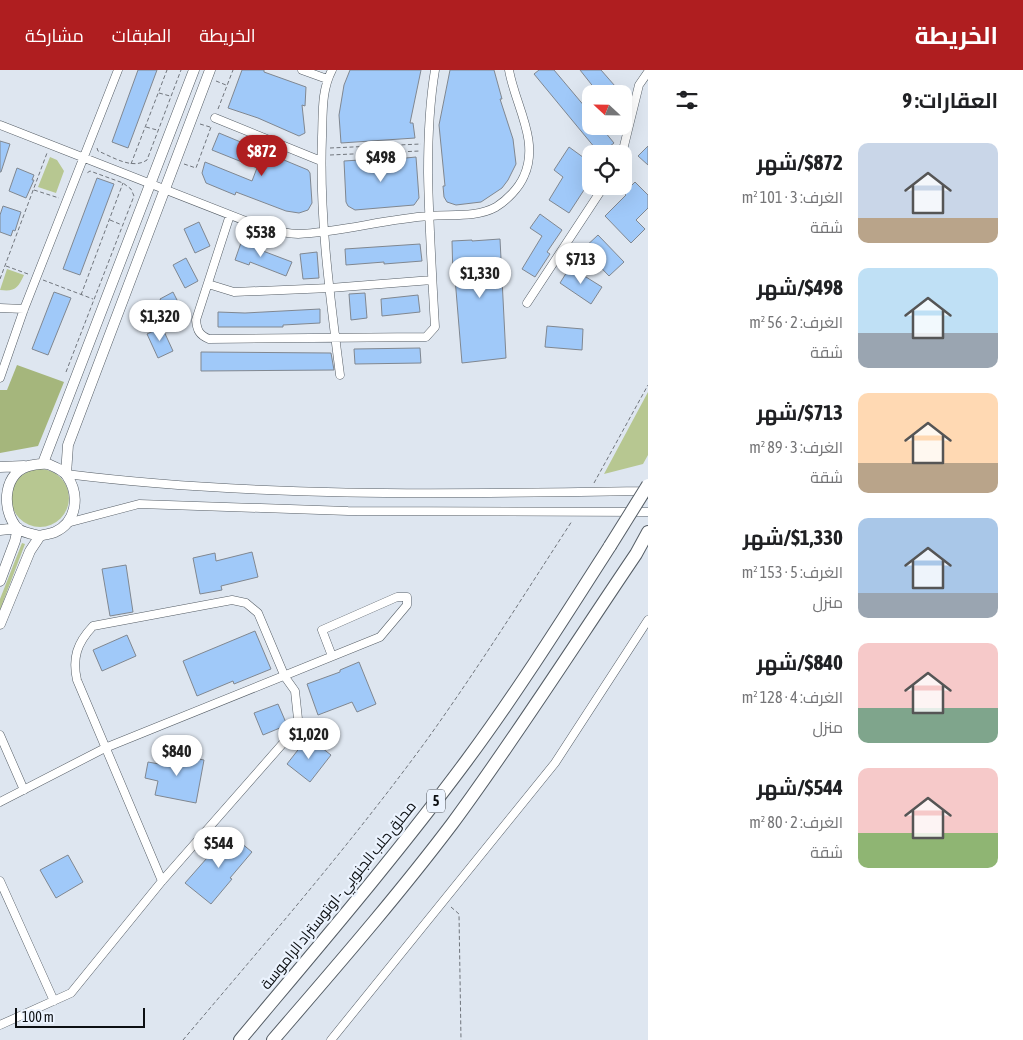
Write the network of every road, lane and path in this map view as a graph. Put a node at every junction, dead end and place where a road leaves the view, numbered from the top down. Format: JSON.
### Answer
{"nodes":[{"id":1,"x":118,"y":70,"type":"edge"},
{"id":2,"x":167,"y":70,"type":"edge"},
{"id":3,"x":181,"y":70,"type":"edge"},
{"id":4,"x":194,"y":70,"type":"edge"},
{"id":5,"x":302,"y":70,"type":"edge"},
{"id":6,"x":332,"y":70,"type":"edge"},
{"id":7,"x":435,"y":70,"type":"edge"},
{"id":8,"x":509,"y":70,"type":"edge"},
{"id":9,"x":648,"y":72,"type":"edge"},
{"id":10,"x":211,"y":75,"type":"edge"},
{"id":11,"x":327,"y":79,"type":"junction"},
{"id":12,"x":227,"y":85,"type":"dead end"},
{"id":13,"x":158,"y":92,"type":"junction"},
{"id":14,"x":171,"y":97,"type":"junction"},
{"id":15,"x":215,"y":118,"type":"dead end"},
{"id":16,"x":195,"y":122,"type":"dead end"},
{"id":17,"x":0,"y":125,"type":"edge"},
{"id":18,"x":146,"y":126,"type":"junction"},
{"id":19,"x":211,"y":128,"type":"dead end"},
{"id":20,"x":158,"y":131,"type":"junction"},
{"id":21,"x":96,"y":144,"type":"dead end"},
{"id":22,"x":50,"y":145,"type":"junction"},
{"id":23,"x":624,"y":145,"type":"edge"},
{"id":24,"x":378,"y":146,"type":"junction"},
{"id":25,"x":428,"y":147,"type":"junction"},
{"id":26,"x":379,"y":153,"type":"junction"},
{"id":27,"x":321,"y":155,"type":"junction"},
{"id":28,"x":84,"y":159,"type":"junction"},
{"id":29,"x":131,"y":164,"type":"junction"},
{"id":30,"x":83,"y":175,"type":"dead end"},
{"id":31,"x":123,"y":183,"type":"junction"},
{"id":32,"x":151,"y":183,"type":"junction"},
{"id":33,"x":165,"y":189,"type":"junction"},
{"id":34,"x":34,"y":190,"type":"junction"},
{"id":35,"x":598,"y":195,"type":"edge"},
{"id":36,"x":67,"y":201,"type":"junction"},
{"id":37,"x":230,"y":215,"type":"junction"},
{"id":38,"x":428,"y":216,"type":"junction"},
{"id":39,"x":109,"y":220,"type":"junction"},
{"id":40,"x":123,"y":225,"type":"junction"},
{"id":41,"x":323,"y":232,"type":"junction"},
{"id":42,"x":5,"y":266,"type":"junction"},
{"id":43,"x":37,"y":277,"type":"junction"},
{"id":44,"x":0,"y":279,"type":"edge"},
{"id":45,"x":432,"y":280,"type":"junction"},
{"id":46,"x":208,"y":284,"type":"junction"},
{"id":47,"x":330,"y":288,"type":"junction"},
{"id":48,"x":81,"y":295,"type":"junction"},
{"id":49,"x":94,"y":300,"type":"junction"},
{"id":50,"x":527,"y":302,"type":"dead end"},
{"id":51,"x":0,"y":308,"type":"edge"},
{"id":52,"x":24,"y":309,"type":"junction"},
{"id":53,"x":336,"y":339,"type":"junction"},
{"id":54,"x":66,"y":372,"type":"dead end"},
{"id":55,"x":340,"y":375,"type":"dead end"},
{"id":56,"x":0,"y":378,"type":"edge"},
{"id":57,"x":648,"y":384,"type":"edge"},
{"id":58,"x":44,"y":463,"type":"junction"},
{"id":59,"x":25,"y":466,"type":"junction"},
{"id":60,"x":0,"y":467,"type":"edge"},
{"id":61,"x":66,"y":474,"type":"junction"},
{"id":62,"x":648,"y":485,"type":"edge"},
{"id":63,"x":648,"y":491,"type":"edge"},
{"id":64,"x":590,"y":492,"type":"junction"},
{"id":65,"x":579,"y":512,"type":"junction"},
{"id":66,"x":648,"y":512,"type":"edge"},
{"id":67,"x":67,"y":523,"type":"junction"},
{"id":68,"x":18,"y":528,"type":"junction"},
{"id":69,"x":0,"y":530,"type":"edge"},
{"id":70,"x":648,"y":532,"type":"edge"},
{"id":71,"x":40,"y":536,"type":"junction"},
{"id":72,"x":0,"y":581,"type":"edge"},
{"id":73,"x":648,"y":620,"type":"edge"},
{"id":74,"x":0,"y":624,"type":"edge"},
{"id":75,"x":332,"y":656,"type":"junction"},
{"id":76,"x":285,"y":677,"type":"junction"},
{"id":77,"x":0,"y":735,"type":"edge"},
{"id":78,"x":105,"y":748,"type":"junction"},
{"id":79,"x":24,"y":790,"type":"junction"},
{"id":80,"x":0,"y":802,"type":"edge"},
{"id":81,"x":0,"y":881,"type":"edge"},
{"id":82,"x":162,"y":881,"type":"junction"},
{"id":83,"x":445,"y":901,"type":"junction"},
{"id":84,"x":54,"y":1001,"type":"junction"},
{"id":85,"x":0,"y":1025,"type":"edge"},
{"id":86,"x":183,"y":1040,"type":"edge"},
{"id":87,"x":240,"y":1040,"type":"edge"},
{"id":88,"x":273,"y":1040,"type":"edge"},
{"id":89,"x":331,"y":1040,"type":"edge"},
{"id":90,"x":461,"y":1040,"type":"edge"}],
"edges":[{"from":1,"to":28,"type":"street"},
{"from":2,"to":13,"type":"path"},
{"from":3,"to":14,"type":"path"},
{"from":4,"to":32,"type":"street"},
{"from":5,"to":11,"type":"street"},
{"from":6,"to":11,"type":"street"},
{"from":7,"to":25,"type":"street"},
{"from":8,"to":38,"type":"street"},
{"from":9,"to":23,"type":"street"},
{"from":10,"to":12,"type":"path"},
{"from":10,"to":33,"type":"street"},
{"from":11,"to":27,"type":"street"},
{"from":13,"to":14,"type":"path"},
{"from":13,"to":18,"type":"path"},
{"from":14,"to":20,"type":"path"},
{"from":15,"to":27,"type":"street"},
{"from":16,"to":19,"type":"path"},
{"from":17,"to":22,"type":"street"},
{"from":18,"to":20,"type":"path"},
{"from":18,"to":29,"type":"path"},
{"from":20,"to":29,"type":"path"},
{"from":21,"to":29,"type":"path"},
{"from":22,"to":28,"type":"street"},
{"from":22,"to":34,"type":"path"},
{"from":24,"to":25,"type":"path"},
{"from":24,"to":26,"type":"path"},
{"from":24,"to":27,"type":"path"},
{"from":25,"to":26,"type":"path"},
{"from":25,"to":38,"type":"street"},
{"from":26,"to":27,"type":"path"},
{"from":27,"to":41,"type":"street"},
{"from":28,"to":32,"type":"street"},
{"from":28,"to":36,"type":"street"},
{"from":30,"to":31,"type":"path"},
{"from":31,"to":39,"type":"path"},
{"from":31,"to":40,"type":"path"},
{"from":32,"to":33,"type":"street"},
{"from":32,"to":58,"type":"street"},
{"from":33,"to":37,"type":"street"},
{"from":33,"to":61,"type":"street"},
{"from":34,"to":36,"type":"path"},
{"from":34,"to":42,"type":"path"},
{"from":35,"to":50,"type":"street"},
{"from":36,"to":43,"type":"street"},
{"from":37,"to":41,"type":"street"},
{"from":37,"to":46,"type":"street"},
{"from":38,"to":41,"type":"street"},
{"from":38,"to":45,"type":"street"},
{"from":39,"to":40,"type":"path"},
{"from":39,"to":48,"type":"path"},
{"from":40,"to":49,"type":"path"},
{"from":41,"to":47,"type":"street"},
{"from":42,"to":43,"type":"path"},
{"from":42,"to":44,"type":"path"},
{"from":43,"to":48,"type":"path"},
{"from":43,"to":52,"type":"street"},
{"from":45,"to":47,"type":"street"},
{"from":45,"to":53,"type":"street"},
{"from":46,"to":47,"type":"street"},
{"from":46,"to":53,"type":"street"},
{"from":47,"to":53,"type":"street"},
{"from":48,"to":49,"type":"path"},
{"from":49,"to":54,"type":"path"},
{"from":51,"to":52,"type":"street"},
{"from":52,"to":56,"type":"street"},
{"from":53,"to":55,"type":"street"},
{"from":57,"to":64,"type":"path"},
{"from":58,"to":59,"type":"street"},
{"from":58,"to":61,"type":"street"},
{"from":59,"to":60,"type":"street"},
{"from":59,"to":68,"type":"street"},
{"from":61,"to":64,"type":"street"},
{"from":61,"to":67,"type":"street"},
{"from":62,"to":87,"type":"highway","name":"محلق حلب الجنوبي - اوتوستراد الراموسة","number":"5","bridge":true},
{"from":63,"to":64,"type":"street"},
{"from":65,"to":66,"type":"street"},
{"from":65,"to":67,"type":"street"},
{"from":65,"to":86,"type":"path"},
{"from":67,"to":71,"type":"street"},
{"from":68,"to":69,"type":"street"},
{"from":68,"to":71,"type":"street"},
{"from":68,"to":72,"type":"street"},
{"from":70,"to":88,"type":"highway","number":"5"},
{"from":71,"to":74,"type":"street"},
{"from":73,"to":83,"type":"street"},
{"from":75,"to":75,"type":"street"},
{"from":75,"to":76,"type":"street"},
{"from":76,"to":78,"type":"street"},
{"from":76,"to":78,"type":"street"},
{"from":76,"to":82,"type":"street"},
{"from":77,"to":79,"type":"street"},
{"from":78,"to":79,"type":"street"},
{"from":78,"to":82,"type":"street"},
{"from":79,"to":80,"type":"street"},
{"from":81,"to":84,"type":"street"},
{"from":82,"to":84,"type":"street"},
{"from":83,"to":89,"type":"street"},
{"from":83,"to":90,"type":"path"},
{"from":84,"to":85,"type":"street"}]}
